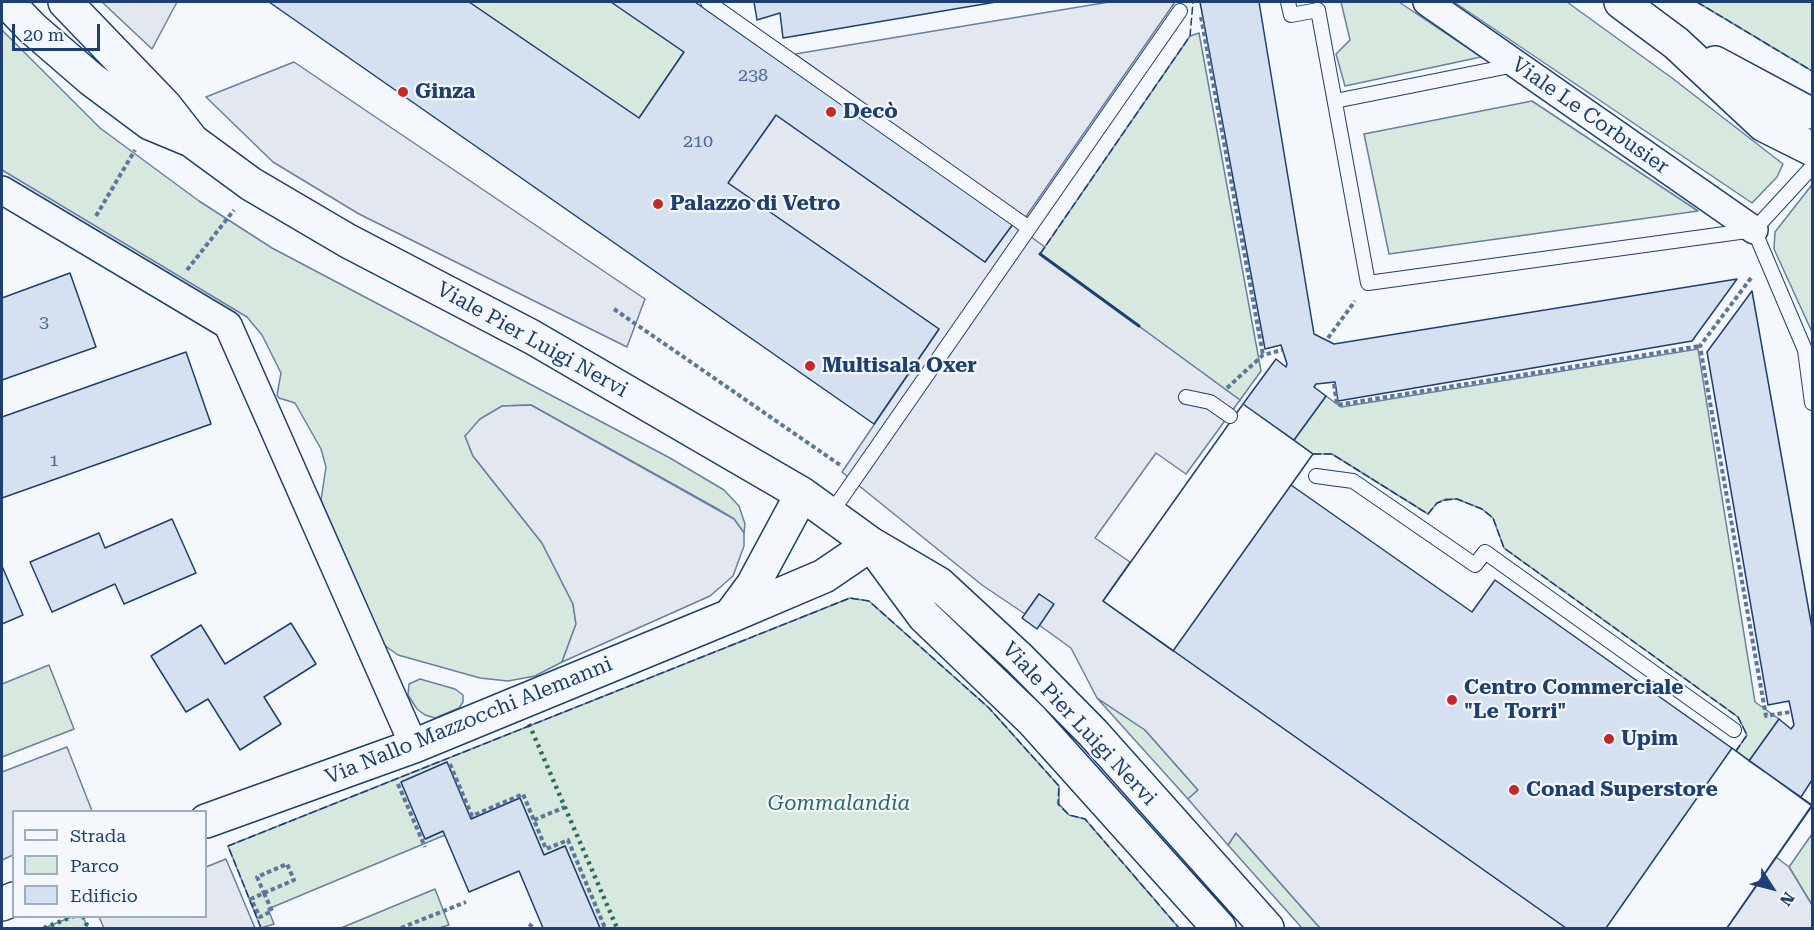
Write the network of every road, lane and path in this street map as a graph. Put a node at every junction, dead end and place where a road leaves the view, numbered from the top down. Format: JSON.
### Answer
{"nodes":[{"id":1,"x":7,"y":2,"type":"edge"},
{"id":2,"x":64,"y":2,"type":"edge"},
{"id":3,"x":708,"y":2,"type":"edge"},
{"id":4,"x":1288,"y":2,"type":"edge"},
{"id":5,"x":1427,"y":2,"type":"edge"},
{"id":6,"x":1621,"y":2,"type":"edge"},
{"id":7,"x":725,"y":8,"type":"edge"},
{"id":8,"x":1180,"y":10,"type":"dead end"},
{"id":9,"x":1200,"y":13,"type":"dead end"},
{"id":10,"x":1676,"y":43,"type":"junction"},
{"id":11,"x":1517,"y":64,"type":"junction"},
{"id":12,"x":1335,"y":101,"type":"junction"},
{"id":13,"x":1812,"y":112,"type":"edge"},
{"id":14,"x":150,"y":123,"type":"junction"},
{"id":15,"x":191,"y":140,"type":"junction"},
{"id":16,"x":1812,"y":149,"type":"edge"},
{"id":17,"x":1812,"y":167,"type":"edge"},
{"id":18,"x":251,"y":184,"type":"junction"},
{"id":19,"x":2,"y":190,"type":"edge"},
{"id":20,"x":1029,"y":228,"type":"junction"},
{"id":21,"x":1754,"y":230,"type":"junction"},
{"id":22,"x":82,"y":240,"type":"junction"},
{"id":23,"x":1766,"y":258,"type":"junction"},
{"id":24,"x":1368,"y":283,"type":"junction"},
{"id":25,"x":169,"y":290,"type":"junction"},
{"id":26,"x":614,"y":309,"type":"dead end"},
{"id":27,"x":1328,"y":338,"type":"dead end"},
{"id":28,"x":1700,"y":346,"type":"junction"},
{"id":29,"x":1282,"y":350,"type":"dead end"},
{"id":30,"x":1263,"y":356,"type":"junction"},
{"id":31,"x":1334,"y":384,"type":"dead end"},
{"id":32,"x":1186,"y":397,"type":"dead end"},
{"id":33,"x":1210,"y":402,"type":"junction"},
{"id":34,"x":1812,"y":403,"type":"edge"},
{"id":35,"x":1230,"y":416,"type":"dead end"},
{"id":36,"x":856,"y":476,"type":"junction"},
{"id":37,"x":1316,"y":477,"type":"dead end"},
{"id":38,"x":802,"y":494,"type":"junction"},
{"id":39,"x":831,"y":513,"type":"junction"},
{"id":40,"x":871,"y":544,"type":"junction"},
{"id":41,"x":730,"y":616,"type":"junction"},
{"id":42,"x":1790,"y":712,"type":"dead end"},
{"id":43,"x":1734,"y":730,"type":"dead end"},
{"id":44,"x":414,"y":746,"type":"junction"},
{"id":45,"x":448,"y":759,"type":"dead end"},
{"id":46,"x":396,"y":778,"type":"dead end"},
{"id":47,"x":565,"y":807,"type":"dead end"},
{"id":48,"x":534,"y":820,"type":"junction"},
{"id":49,"x":207,"y":821,"type":"edge"},
{"id":50,"x":425,"y":847,"type":"dead end"},
{"id":51,"x":264,"y":893,"type":"junction"},
{"id":52,"x":466,"y":902,"type":"dead end"},
{"id":53,"x":530,"y":924,"type":"dead end"},
{"id":54,"x":401,"y":928,"type":"edge"},
{"id":55,"x":534,"y":928,"type":"edge"},
{"id":56,"x":605,"y":928,"type":"edge"},
{"id":57,"x":1220,"y":928,"type":"edge"},
{"id":58,"x":1267,"y":928,"type":"edge"}],
"edges":[{"from":1,"to":14,"type":"street","name":"Viale Pier Luigi Nervi"},
{"from":2,"to":15,"type":"street","name":"Viale Pier Luigi Nervi"},
{"from":3,"to":7,"type":"lane"},
{"from":4,"to":12,"type":"lane"},
{"from":5,"to":11,"type":"street","name":"Viale Le Corbusier"},
{"from":6,"to":10,"type":"street"},
{"from":7,"to":20,"type":"lane"},
{"from":8,"to":20,"type":"lane"},
{"from":9,"to":30,"type":"path"},
{"from":10,"to":13,"type":"street"},
{"from":10,"to":16,"type":"street"},
{"from":11,"to":12,"type":"lane"},
{"from":11,"to":21,"type":"street","name":"Viale Le Corbusier"},
{"from":12,"to":24,"type":"lane"},
{"from":14,"to":15,"type":"street","name":"Viale Pier Luigi Nervi"},
{"from":14,"to":22,"type":"path"},
{"from":15,"to":18,"type":"street","name":"Viale Pier Luigi Nervi"},
{"from":17,"to":21,"type":"lane"},
{"from":18,"to":25,"type":"path"},
{"from":18,"to":38,"type":"street","name":"Viale Pier Luigi Nervi"},
{"from":19,"to":22,"type":"street"},
{"from":20,"to":36,"type":"lane"},
{"from":21,"to":23,"type":"lane"},
{"from":21,"to":24,"type":"lane"},
{"from":22,"to":25,"type":"street"},
{"from":23,"to":28,"type":"path"},
{"from":23,"to":34,"type":"lane"},
{"from":24,"to":27,"type":"path"},
{"from":25,"to":44,"type":"street"},
{"from":26,"to":36,"type":"path"},
{"from":28,"to":31,"type":"path"},
{"from":28,"to":42,"type":"path"},
{"from":29,"to":30,"type":"path"},
{"from":30,"to":33,"type":"path"},
{"from":32,"to":33,"type":"lane"},
{"from":33,"to":35,"type":"lane"},
{"from":36,"to":39,"type":"lane"},
{"from":37,"to":43,"type":"lane"},
{"from":38,"to":39,"type":"street","name":"Viale Pier Luigi Nervi"},
{"from":38,"to":41,"type":"street"},
{"from":39,"to":40,"type":"street","name":"Viale Pier Luigi Nervi"},
{"from":40,"to":41,"type":"street","name":"Via Nallo Mazzocchi Alemanni"},
{"from":40,"to":57,"type":"street","name":"Viale Pier Luigi Nervi"},
{"from":40,"to":58,"type":"street","name":"Viale Pier Luigi Nervi"},
{"from":41,"to":44,"type":"street","name":"Via Nallo Mazzocchi Alemanni"},
{"from":44,"to":49,"type":"street","name":"Via Nallo Mazzocchi Alemanni"},
{"from":45,"to":48,"type":"path"},
{"from":46,"to":50,"type":"path"},
{"from":47,"to":48,"type":"path"},
{"from":48,"to":56,"type":"path"},
{"from":51,"to":51,"type":"path"},
{"from":51,"to":51,"type":"path"},
{"from":52,"to":54,"type":"path"},
{"from":53,"to":55,"type":"path"}]}
